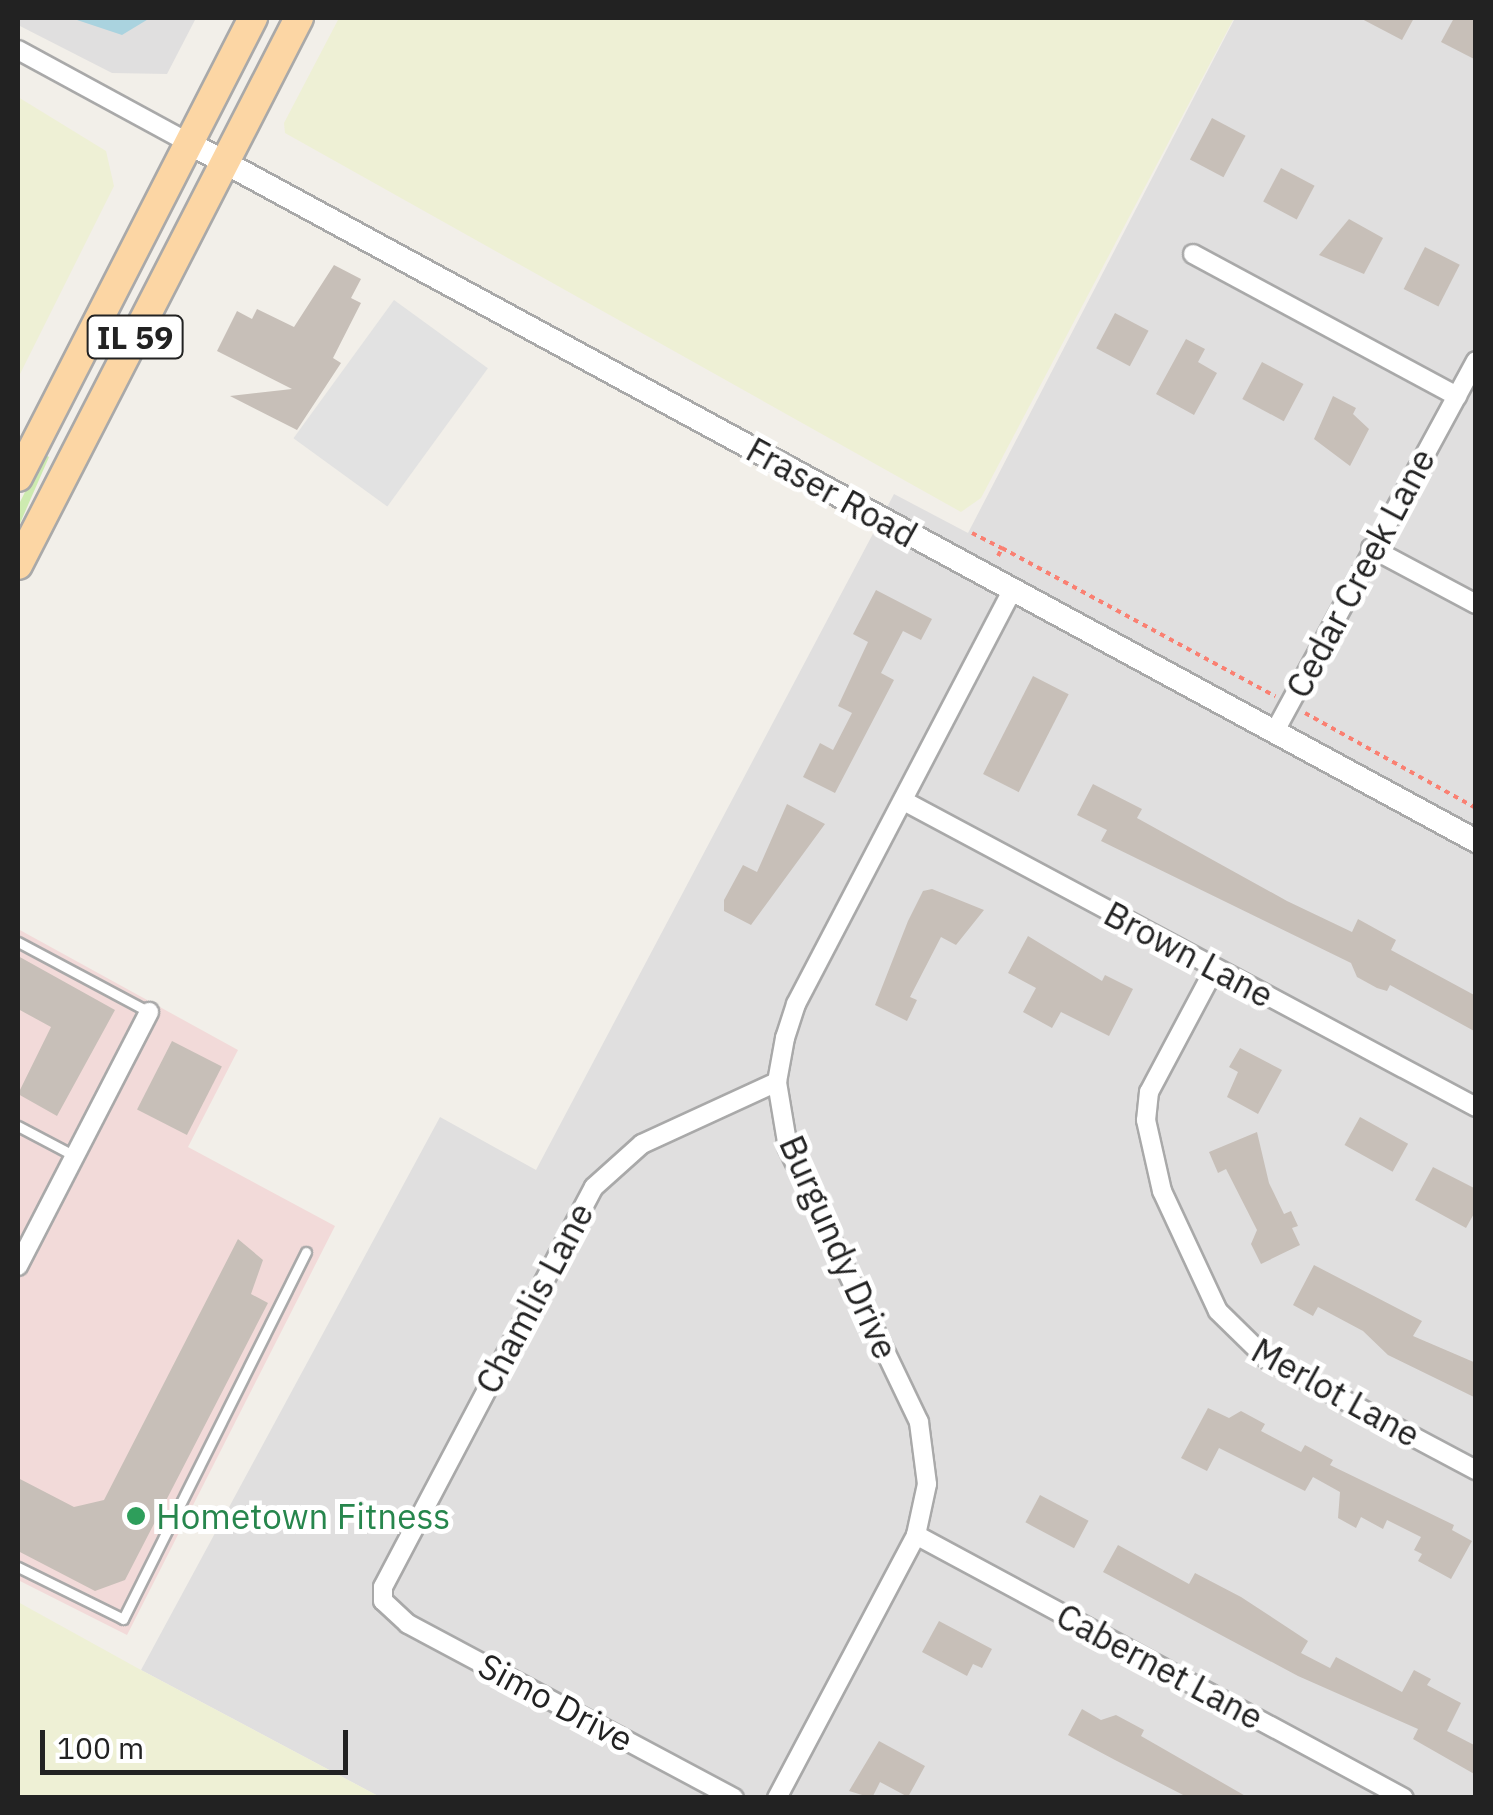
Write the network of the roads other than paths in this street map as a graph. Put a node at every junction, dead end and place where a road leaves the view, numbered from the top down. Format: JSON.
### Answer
{"nodes":[{"id":1,"x":254,"y":18,"type":"edge"},
{"id":2,"x":300,"y":18,"type":"edge"},
{"id":3,"x":18,"y":50,"type":"edge"},
{"id":4,"x":189,"y":143,"type":"junction"},
{"id":5,"x":225,"y":163,"type":"junction"},
{"id":6,"x":1192,"y":254,"type":"dead end"},
{"id":7,"x":1476,"y":361,"type":"edge"},
{"id":8,"x":1457,"y":396,"type":"junction"},
{"id":9,"x":18,"y":476,"type":"edge"},
{"id":10,"x":1372,"y":548,"type":"junction"},
{"id":11,"x":18,"y":564,"type":"edge"},
{"id":12,"x":1012,"y":590,"type":"junction"},
{"id":13,"x":1476,"y":604,"type":"edge"},
{"id":14,"x":1275,"y":732,"type":"junction"},
{"id":15,"x":904,"y":801,"type":"junction"},
{"id":16,"x":1476,"y":840,"type":"edge"},
{"id":17,"x":18,"y":942,"type":"edge"},
{"id":18,"x":1215,"y":968,"type":"junction"},
{"id":19,"x":149,"y":1012,"type":"joint"},
{"id":20,"x":778,"y":1082,"type":"junction"},
{"id":21,"x":1476,"y":1106,"type":"edge"},
{"id":22,"x":18,"y":1126,"type":"edge"},
{"id":23,"x":75,"y":1156,"type":"junction"},
{"id":24,"x":306,"y":1252,"type":"dead end"},
{"id":25,"x":18,"y":1266,"type":"edge"},
{"id":26,"x":1476,"y":1470,"type":"edge"},
{"id":27,"x":916,"y":1535,"type":"junction"},
{"id":28,"x":18,"y":1567,"type":"edge"},
{"id":29,"x":383,"y":1600,"type":"joint"},
{"id":30,"x":734,"y":1798,"type":"edge"},
{"id":31,"x":777,"y":1798,"type":"edge"},
{"id":32,"x":1404,"y":1798,"type":"edge"}],
"edges":[{"from":1,"to":4,"type":"main road","number":"IL 59"},
{"from":2,"to":5,"type":"main road","number":"IL 59"},
{"from":3,"to":4,"type":"street"},
{"from":4,"to":5,"type":"street","name":"Fraser Road"},
{"from":4,"to":9,"type":"main road","number":"IL 59"},
{"from":5,"to":11,"type":"main road","number":"IL 59"},
{"from":5,"to":12,"type":"street","name":"Fraser Road"},
{"from":6,"to":8,"type":"street"},
{"from":7,"to":8,"type":"street","name":"Cedar Creek Lane"},
{"from":8,"to":10,"type":"street","name":"Cedar Creek Lane"},
{"from":10,"to":13,"type":"street"},
{"from":10,"to":14,"type":"street","name":"Cedar Creek Lane"},
{"from":12,"to":14,"type":"street","name":"Fraser Road"},
{"from":12,"to":15,"type":"street","name":"Burgundy Drive"},
{"from":14,"to":16,"type":"street","name":"Fraser Road"},
{"from":15,"to":18,"type":"street","name":"Brown Lane"},
{"from":15,"to":20,"type":"street","name":"Burgundy Drive"},
{"from":17,"to":19,"type":"lane"},
{"from":18,"to":21,"type":"street","name":"Brown Lane"},
{"from":18,"to":26,"type":"street","name":"Merlot Lane"},
{"from":19,"to":23,"type":"street"},
{"from":20,"to":27,"type":"street","name":"Burgundy Drive"},
{"from":20,"to":29,"type":"street","name":"Chamlis Lane"},
{"from":22,"to":23,"type":"lane"},
{"from":23,"to":25,"type":"street"},
{"from":24,"to":28,"type":"lane"},
{"from":27,"to":31,"type":"street","name":"Burgundy Drive"},
{"from":27,"to":32,"type":"street","name":"Cabernet Lane"},
{"from":29,"to":30,"type":"street","name":"Simo Drive"}]}
